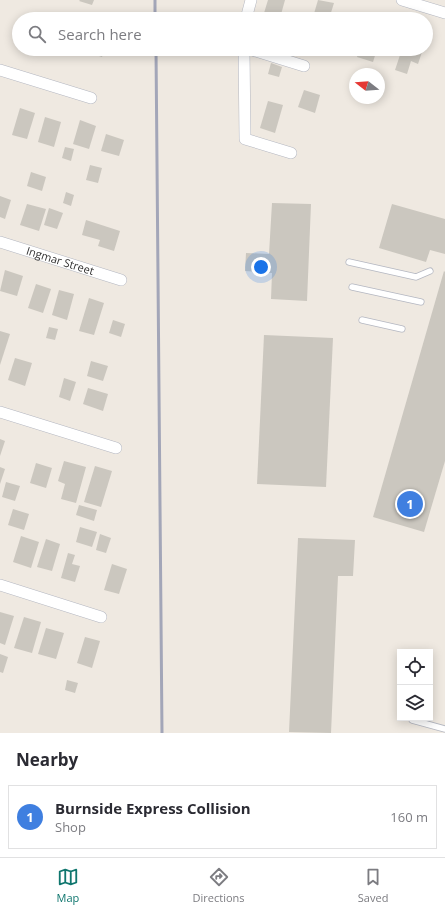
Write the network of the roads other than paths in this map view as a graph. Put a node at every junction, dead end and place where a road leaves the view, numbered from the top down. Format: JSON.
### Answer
{"nodes":[{"id":1,"x":251,"y":0,"type":"edge"},
{"id":2,"x":402,"y":0,"type":"edge"},
{"id":3,"x":248,"y":12,"type":"edge"},
{"id":4,"x":445,"y":13,"type":"edge"},
{"id":5,"x":244,"y":56,"type":"edge"},
{"id":6,"x":272,"y":56,"type":"edge"},
{"id":7,"x":304,"y":66,"type":"dead end"},
{"id":8,"x":0,"y":70,"type":"edge"},
{"id":9,"x":91,"y":98,"type":"dead end"},
{"id":10,"x":291,"y":153,"type":"dead end"},
{"id":11,"x":0,"y":242,"type":"edge"},
{"id":12,"x":349,"y":262,"type":"dead end"},
{"id":13,"x":430,"y":271,"type":"dead end"},
{"id":14,"x":121,"y":280,"type":"dead end"},
{"id":15,"x":352,"y":287,"type":"dead end"},
{"id":16,"x":421,"y":302,"type":"dead end"},
{"id":17,"x":362,"y":320,"type":"dead end"},
{"id":18,"x":402,"y":329,"type":"dead end"},
{"id":19,"x":0,"y":412,"type":"edge"},
{"id":20,"x":116,"y":448,"type":"dead end"},
{"id":21,"x":0,"y":585,"type":"edge"},
{"id":22,"x":101,"y":617,"type":"dead end"},
{"id":23,"x":416,"y":721,"type":"edge"},
{"id":24,"x":445,"y":729,"type":"edge"}],
"edges":[{"from":1,"to":3,"type":"street"},
{"from":2,"to":4,"type":"street"},
{"from":5,"to":10,"type":"street"},
{"from":6,"to":7,"type":"street"},
{"from":8,"to":9,"type":"street"},
{"from":11,"to":14,"type":"street","name":"Ingmar Street"},
{"from":12,"to":13,"type":"lane"},
{"from":15,"to":16,"type":"lane"},
{"from":17,"to":18,"type":"lane"},
{"from":19,"to":20,"type":"street"},
{"from":21,"to":22,"type":"street"},
{"from":23,"to":24,"type":"lane"}]}
